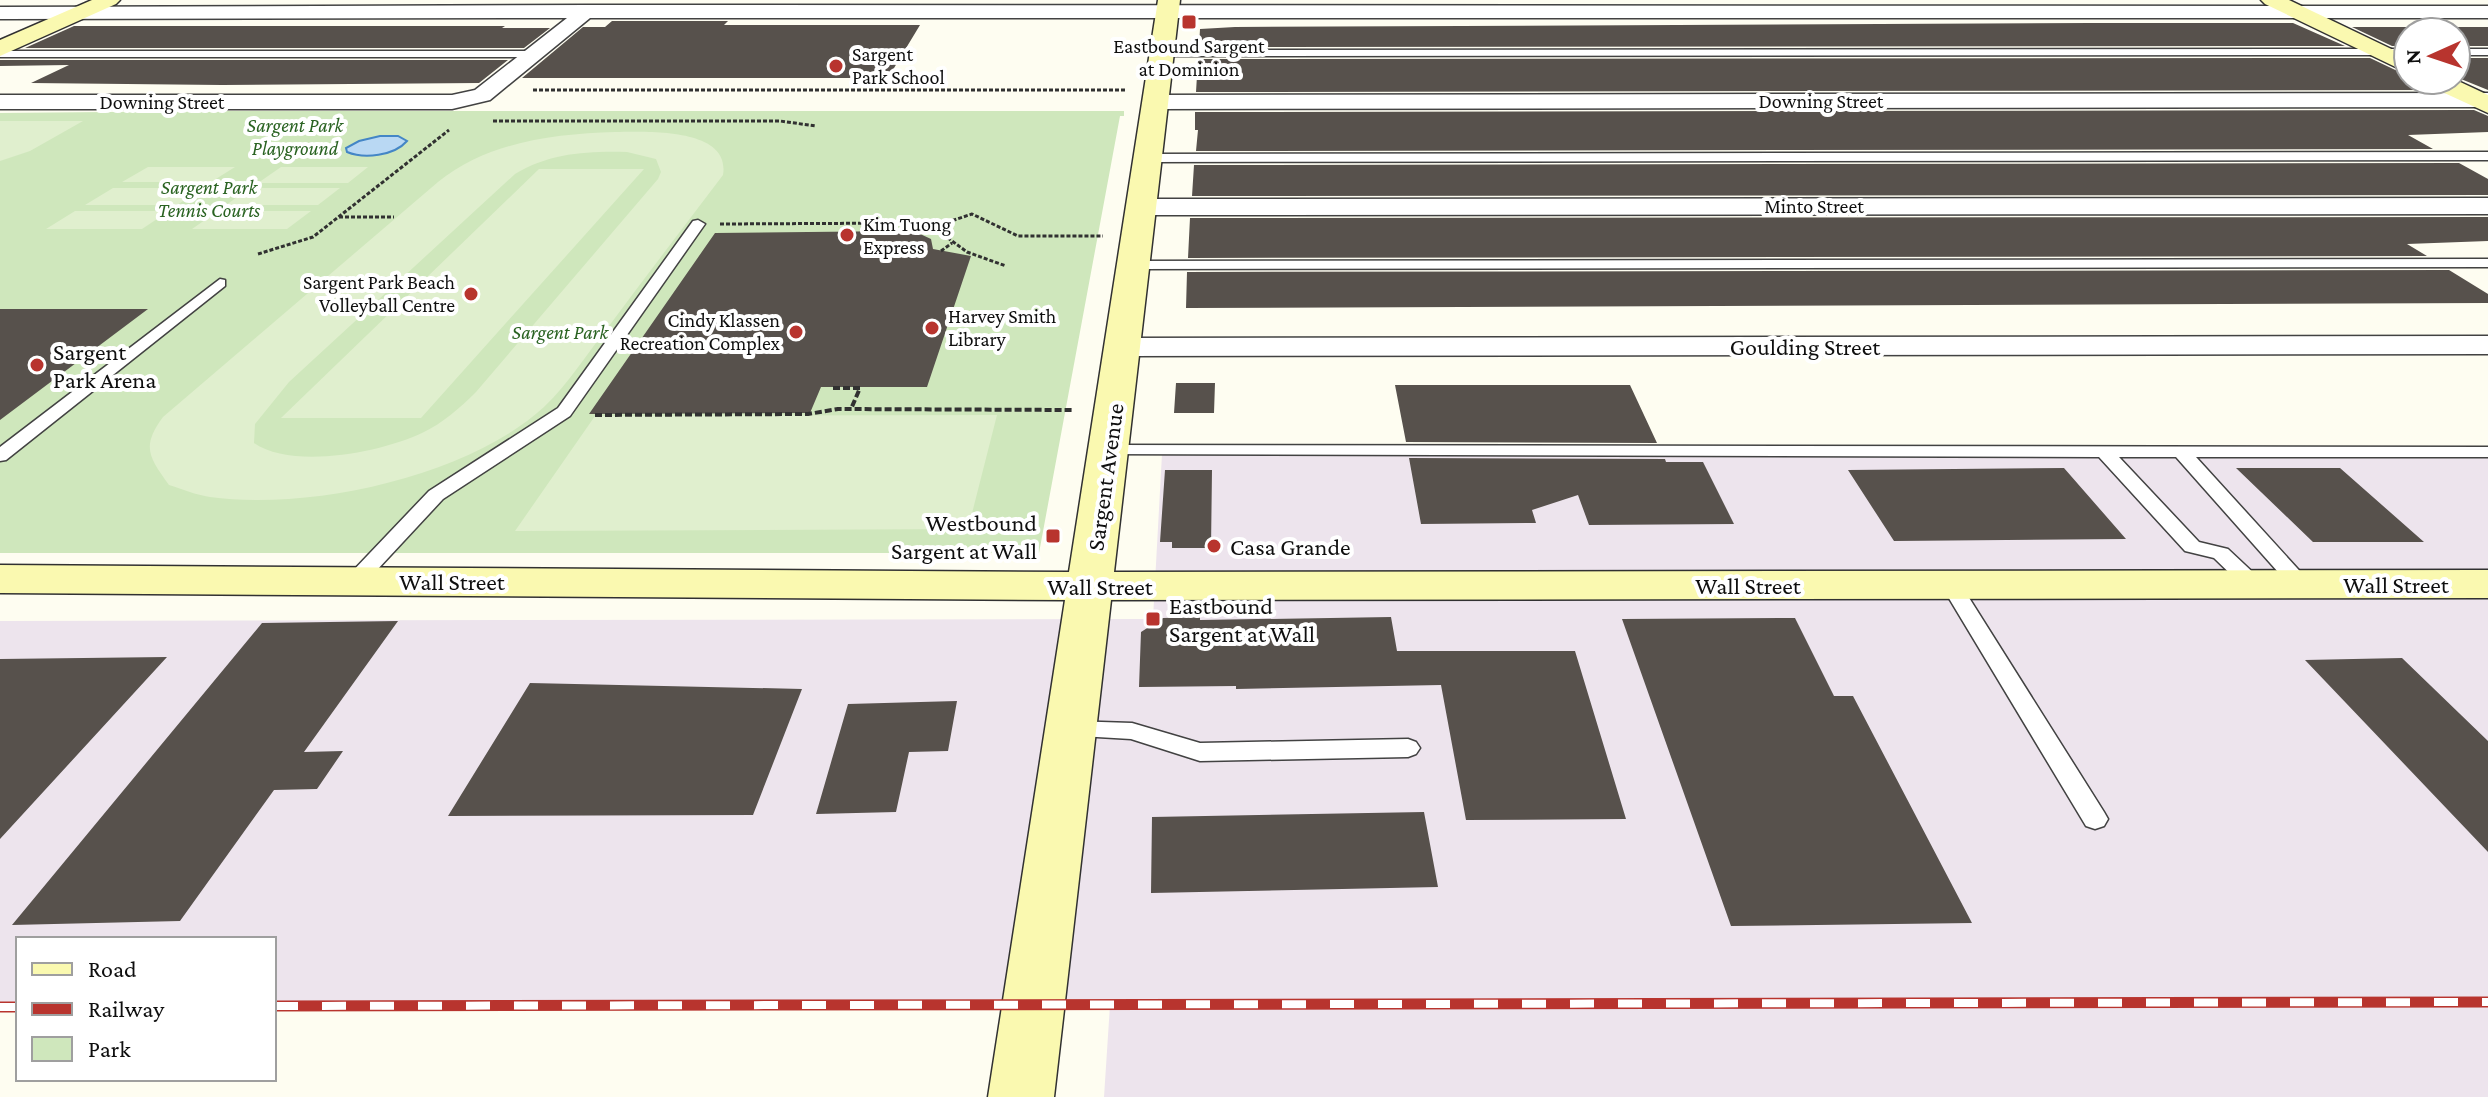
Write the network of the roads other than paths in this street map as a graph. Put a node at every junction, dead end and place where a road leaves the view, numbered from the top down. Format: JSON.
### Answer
{"nodes":[{"id":1,"x":109,"y":0,"type":"edge"},
{"id":2,"x":2272,"y":0,"type":"edge"},
{"id":3,"x":588,"y":11,"type":"junction"},
{"id":4,"x":2297,"y":12,"type":"junction"},
{"id":5,"x":2488,"y":12,"type":"edge"},
{"id":6,"x":0,"y":13,"type":"edge"},
{"id":7,"x":79,"y":13,"type":"junction"},
{"id":8,"x":1166,"y":22,"type":"edge"},
{"id":9,"x":0,"y":52,"type":"edge"},
{"id":10,"x":2380,"y":52,"type":"junction"},
{"id":11,"x":2392,"y":52,"type":"edge"},
{"id":12,"x":535,"y":54,"type":"junction"},
{"id":13,"x":2392,"y":58,"type":"edge"},
{"id":14,"x":1144,"y":96,"type":"junction"},
{"id":15,"x":0,"y":102,"type":"edge"},
{"id":16,"x":2484,"y":102,"type":"edge"},
{"id":17,"x":2488,"y":156,"type":"edge"},
{"id":18,"x":1148,"y":158,"type":"junction"},
{"id":19,"x":2488,"y":206,"type":"edge"},
{"id":20,"x":1141,"y":207,"type":"junction"},
{"id":21,"x":698,"y":224,"type":"road end"},
{"id":22,"x":1118,"y":251,"type":"junction"},
{"id":23,"x":2488,"y":263,"type":"edge"},
{"id":24,"x":220,"y":283,"type":"dead end"},
{"id":25,"x":2488,"y":345,"type":"edge"},
{"id":26,"x":1123,"y":347,"type":"junction"},
{"id":27,"x":1109,"y":450,"type":"junction"},
{"id":28,"x":2104,"y":451,"type":"junction"},
{"id":29,"x":2181,"y":451,"type":"junction"},
{"id":30,"x":2488,"y":452,"type":"edge"},
{"id":31,"x":0,"y":456,"type":"edge"},
{"id":32,"x":0,"y":579,"type":"edge"},
{"id":33,"x":356,"y":580,"type":"junction"},
{"id":34,"x":2253,"y":584,"type":"junction"},
{"id":35,"x":2300,"y":584,"type":"junction"},
{"id":36,"x":2488,"y":584,"type":"edge"},
{"id":37,"x":1951,"y":585,"type":"junction"},
{"id":38,"x":1090,"y":586,"type":"junction"},
{"id":39,"x":1071,"y":729,"type":"junction"},
{"id":40,"x":1408,"y":748,"type":"dead end"},
{"id":41,"x":2095,"y":819,"type":"dead end"},
{"id":42,"x":1021,"y":1097,"type":"edge"}],
"edges":[{"from":1,"to":7,"type":"main road"},
{"from":2,"to":4,"type":"main road"},
{"from":3,"to":7,"type":"street"},
{"from":3,"to":8,"type":"street"},
{"from":3,"to":12,"type":"street"},
{"from":4,"to":5,"type":"street"},
{"from":4,"to":8,"type":"street"},
{"from":4,"to":10,"type":"main road"},
{"from":6,"to":7,"type":"street"},
{"from":7,"to":9,"type":"main road"},
{"from":8,"to":10,"type":"lane"},
{"from":8,"to":14,"type":"main road","name":"Sargent Avenue"},
{"from":9,"to":12,"type":"lane"},
{"from":10,"to":11,"type":"lane"},
{"from":10,"to":13,"type":"main road"},
{"from":12,"to":15,"type":"street","name":"Downing Street"},
{"from":14,"to":16,"type":"street","name":"Downing Street"},
{"from":14,"to":18,"type":"main road","name":"Sargent Avenue"},
{"from":17,"to":18,"type":"lane"},
{"from":18,"to":20,"type":"main road","name":"Sargent Avenue"},
{"from":19,"to":20,"type":"street","name":"Minto Street"},
{"from":20,"to":22,"type":"main road","name":"Sargent Avenue"},
{"from":21,"to":33,"type":"lane"},
{"from":22,"to":23,"type":"lane"},
{"from":22,"to":26,"type":"main road","name":"Sargent Avenue"},
{"from":24,"to":31,"type":"lane"},
{"from":25,"to":26,"type":"street","name":"Goulding Street"},
{"from":26,"to":27,"type":"main road","name":"Sargent Avenue"},
{"from":27,"to":28,"type":"lane"},
{"from":27,"to":38,"type":"main road","name":"Sargent Avenue"},
{"from":28,"to":29,"type":"lane"},
{"from":28,"to":34,"type":"lane"},
{"from":29,"to":30,"type":"lane"},
{"from":29,"to":35,"type":"lane"},
{"from":32,"to":33,"type":"main road","name":"Wall Street"},
{"from":33,"to":38,"type":"main road","name":"Wall Street"},
{"from":34,"to":35,"type":"main road","name":"Wall Street"},
{"from":34,"to":37,"type":"main road","name":"Wall Street"},
{"from":35,"to":36,"type":"main road","name":"Wall Street"},
{"from":37,"to":38,"type":"main road","name":"Wall Street"},
{"from":37,"to":41,"type":"lane"},
{"from":38,"to":39,"type":"main road","name":"Sargent Avenue"},
{"from":39,"to":40,"type":"lane"},
{"from":39,"to":42,"type":"main road","name":"Sargent Avenue"}]}
